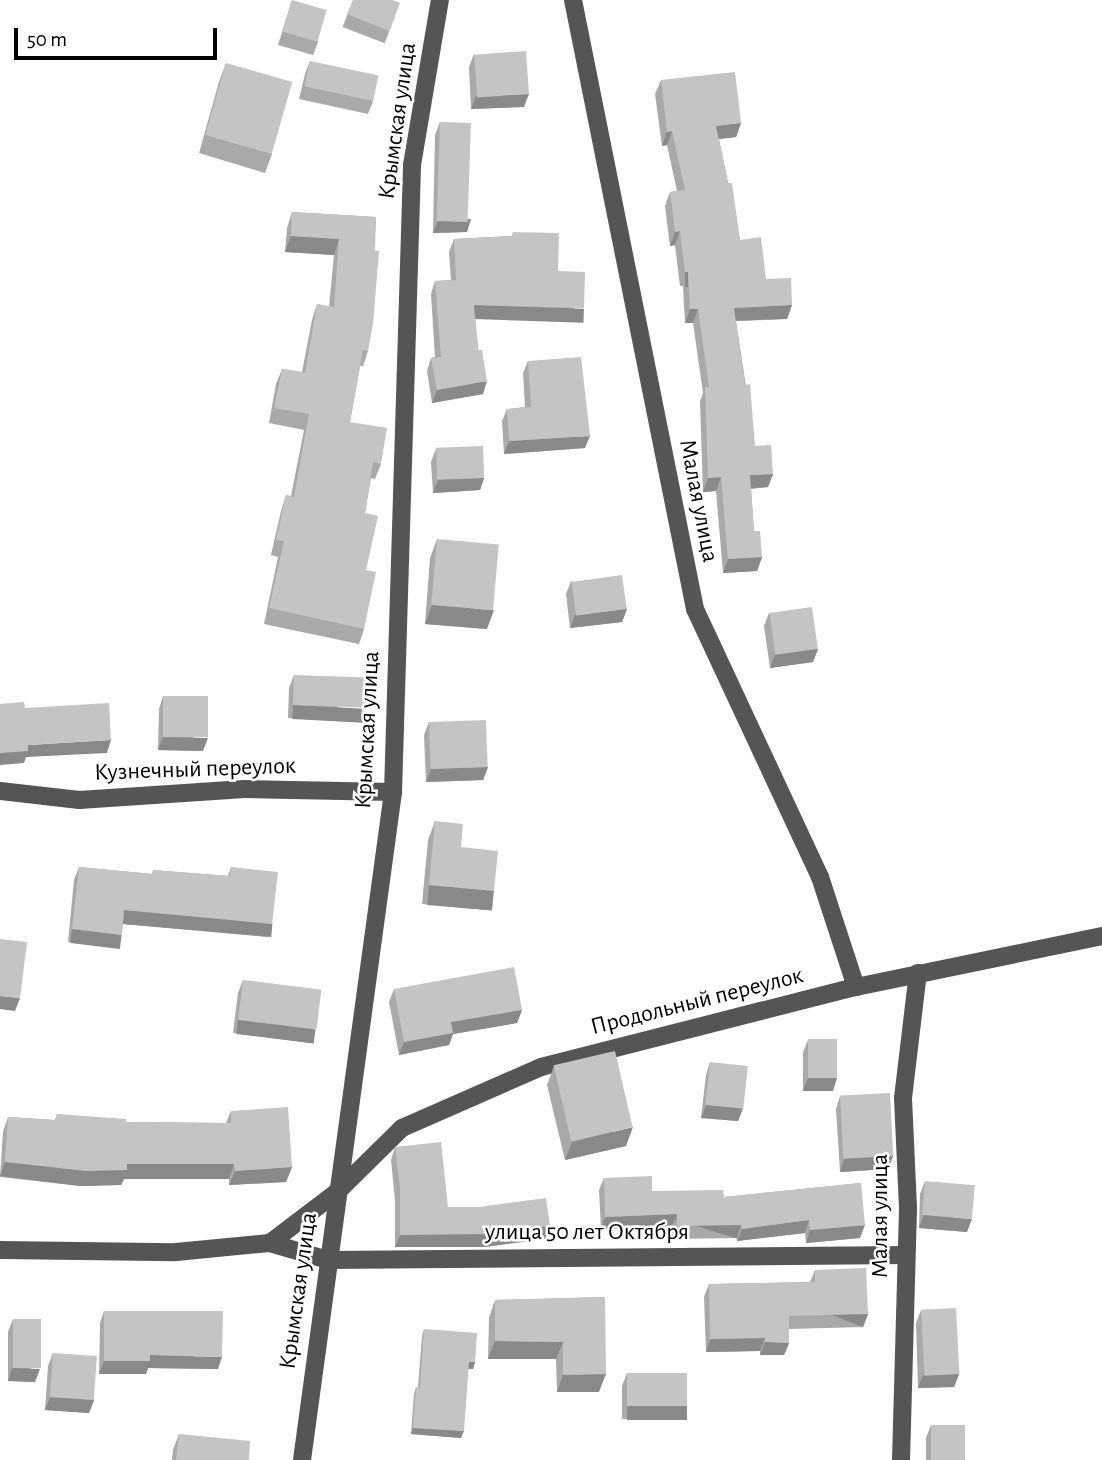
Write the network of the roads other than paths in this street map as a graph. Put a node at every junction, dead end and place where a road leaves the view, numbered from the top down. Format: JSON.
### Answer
{"nodes":[{"id":1,"x":440,"y":0,"type":"edge"},
{"id":2,"x":573,"y":0,"type":"edge"},
{"id":3,"x":0,"y":791,"type":"edge"},
{"id":4,"x":393,"y":792,"type":"junction"},
{"id":5,"x":1102,"y":936,"type":"edge"},
{"id":6,"x":918,"y":973,"type":"junction"},
{"id":7,"x":856,"y":986,"type":"junction"},
{"id":8,"x":337,"y":1192,"type":"junction"},
{"id":9,"x":270,"y":1242,"type":"junction"},
{"id":10,"x":0,"y":1250,"type":"edge"},
{"id":11,"x":906,"y":1255,"type":"junction"},
{"id":12,"x":328,"y":1260,"type":"junction"},
{"id":13,"x":302,"y":1460,"type":"edge"},
{"id":14,"x":901,"y":1460,"type":"edge"}],
"edges":[{"from":1,"to":4,"type":"street","name":"Крымская улица"},
{"from":2,"to":7,"type":"street","name":"Малая улица"},
{"from":3,"to":4,"type":"street","name":"Кузнечный переулок"},
{"from":4,"to":8,"type":"street","name":"Крымская улица"},
{"from":5,"to":6,"type":"street","name":"Продольный переулок"},
{"from":6,"to":7,"type":"street","name":"Продольный переулок"},
{"from":6,"to":11,"type":"street","name":"Малая улица"},
{"from":7,"to":8,"type":"street","name":"Продольный переулок"},
{"from":8,"to":9,"type":"street"},
{"from":8,"to":12,"type":"street","name":"Крымская улица"},
{"from":9,"to":10,"type":"street","name":"улица 50 лет Октября"},
{"from":9,"to":12,"type":"street","name":"улица 50 лет Октября"},
{"from":11,"to":12,"type":"street","name":"улица 50 лет Октября"},
{"from":11,"to":14,"type":"street","name":"Малая улица"},
{"from":12,"to":13,"type":"street","name":"Крымская улица"}]}
